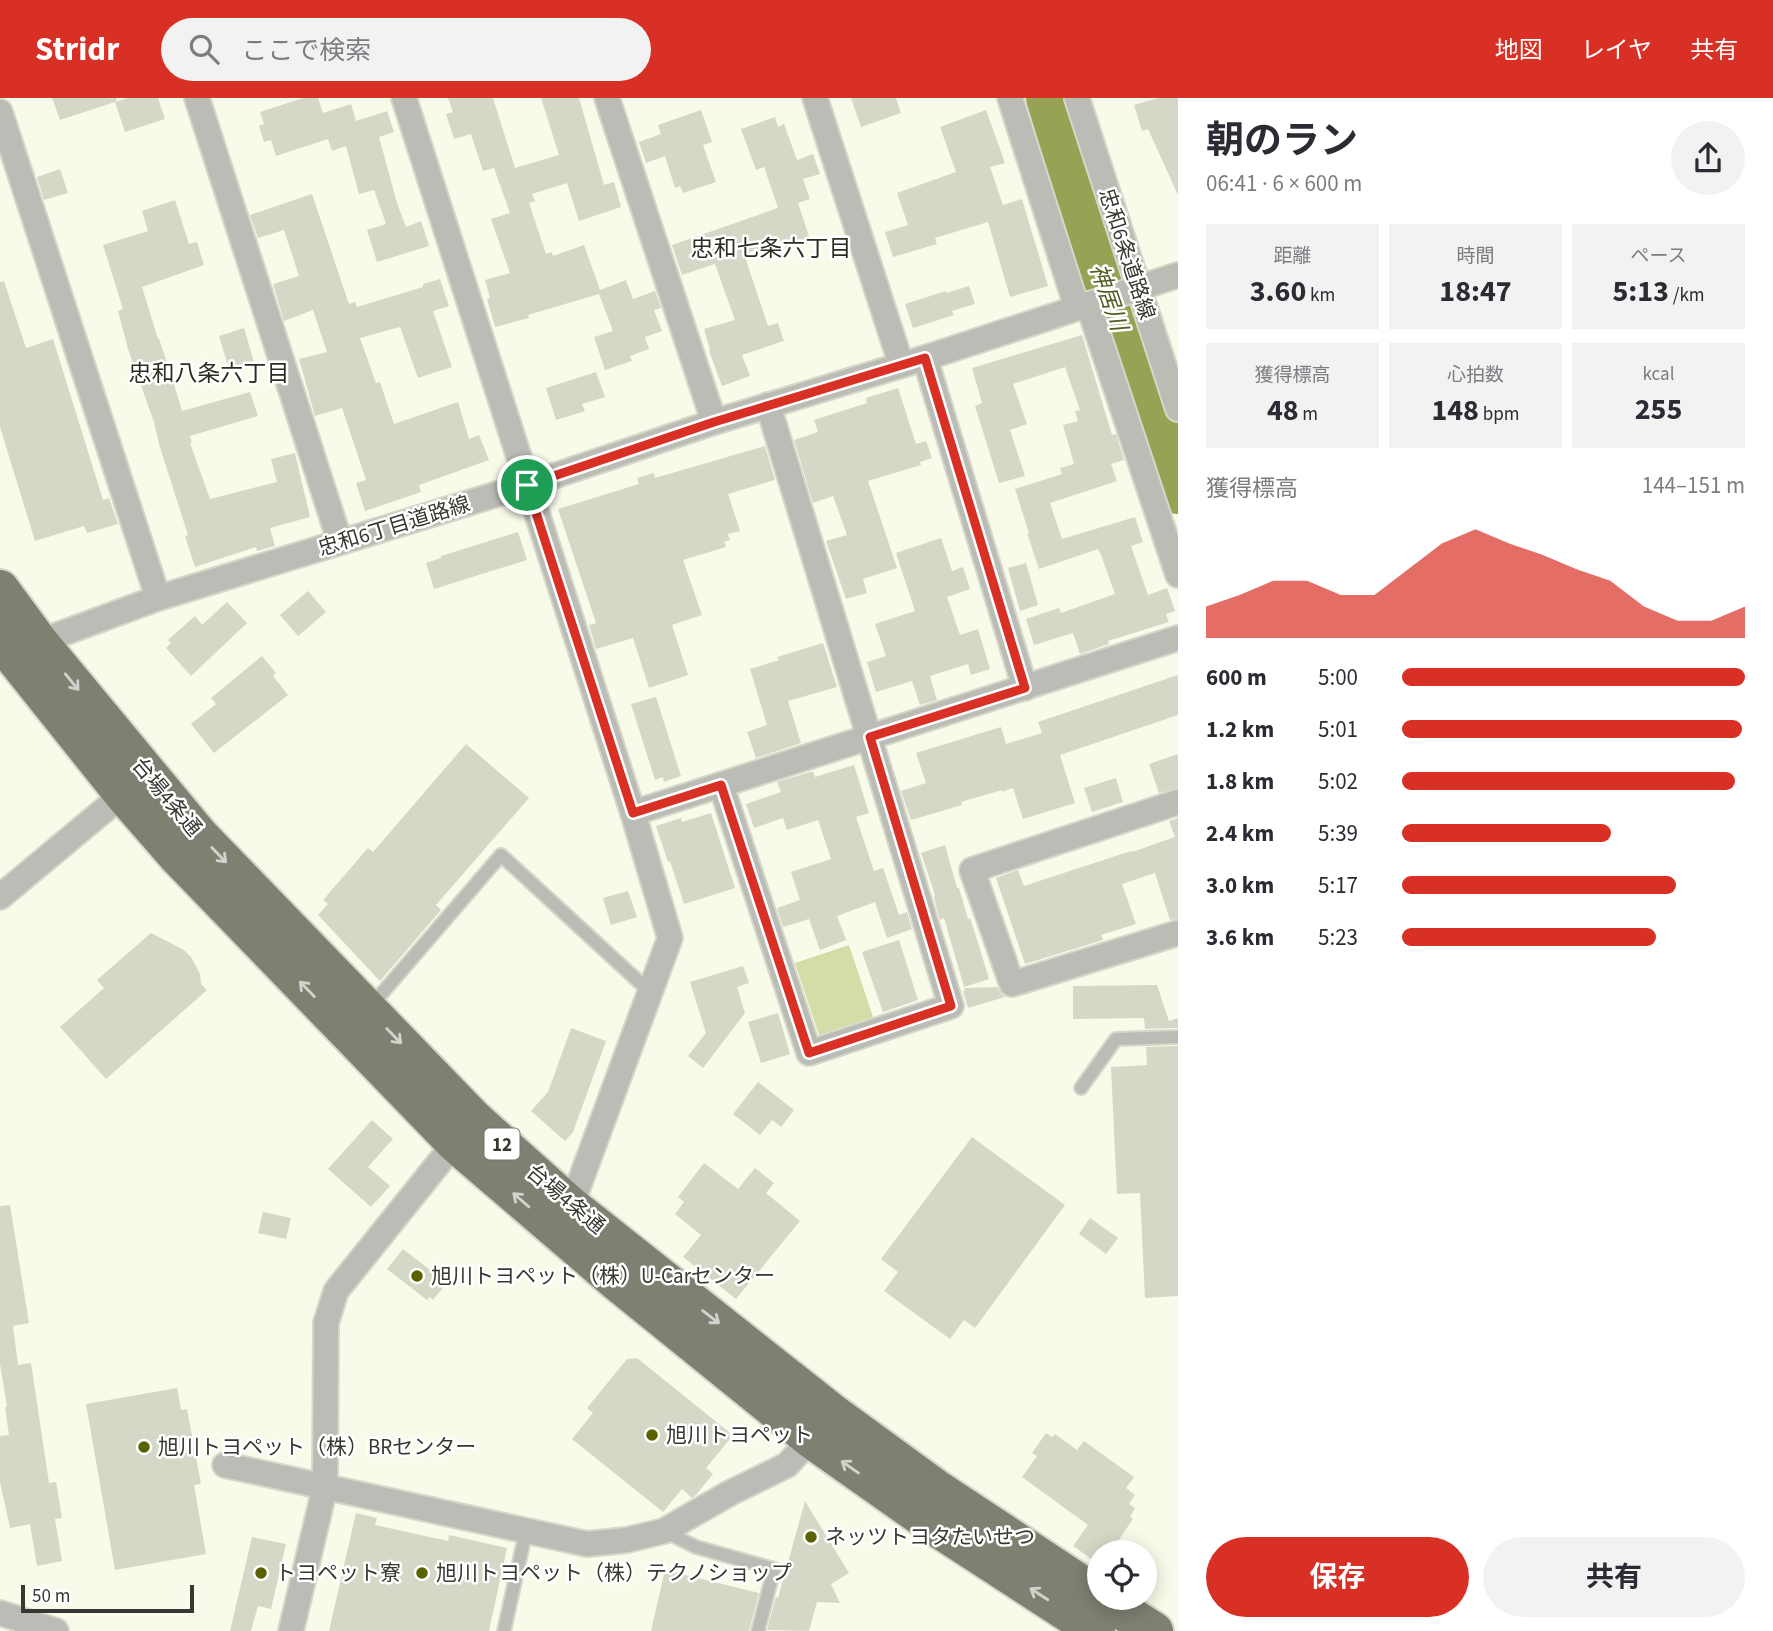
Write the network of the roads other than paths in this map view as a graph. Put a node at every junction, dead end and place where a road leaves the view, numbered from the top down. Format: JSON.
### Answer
{"nodes":[{"id":1,"x":197,"y":98,"type":"edge"},
{"id":2,"x":404,"y":98,"type":"edge"},
{"id":3,"x":607,"y":98,"type":"edge"},
{"id":4,"x":816,"y":98,"type":"edge"},
{"id":5,"x":1010,"y":98,"type":"edge"},
{"id":6,"x":1077,"y":98,"type":"edge"},
{"id":7,"x":0,"y":112,"type":"edge"},
{"id":8,"x":1178,"y":275,"type":"edge"},
{"id":9,"x":1104,"y":299,"type":"junction"},
{"id":10,"x":913,"y":361,"type":"junction"},
{"id":11,"x":768,"y":405,"type":"junction"},
{"id":12,"x":1178,"y":409,"type":"edge"},
{"id":13,"x":714,"y":422,"type":"junction"},
{"id":14,"x":527,"y":485,"type":"junction"},
{"id":15,"x":340,"y":542,"type":"junction"},
{"id":16,"x":1178,"y":575,"type":"edge"},
{"id":17,"x":0,"y":589,"type":"edge"},
{"id":18,"x":158,"y":598,"type":"junction"},
{"id":19,"x":1178,"y":638,"type":"edge"},
{"id":20,"x":18,"y":647,"type":"edge"},
{"id":21,"x":1025,"y":688,"type":"junction"},
{"id":22,"x":870,"y":737,"type":"junction"},
{"id":23,"x":135,"y":784,"type":"junction"},
{"id":24,"x":721,"y":785,"type":"junction"},
{"id":25,"x":1178,"y":802,"type":"edge"},
{"id":26,"x":633,"y":813,"type":"junction"},
{"id":27,"x":0,"y":897,"type":"edge"},
{"id":28,"x":1178,"y":933,"type":"edge"},
{"id":29,"x":650,"y":992,"type":"junction"},
{"id":30,"x":357,"y":1020,"type":"junction"},
{"id":31,"x":1178,"y":1037,"type":"edge"},
{"id":32,"x":1081,"y":1087,"type":"dead end"},
{"id":33,"x":465,"y":1131,"type":"junction"},
{"id":34,"x":566,"y":1220,"type":"junction"},
{"id":35,"x":820,"y":1425,"type":"junction"},
{"id":36,"x":225,"y":1465,"type":"dead end"},
{"id":37,"x":326,"y":1488,"type":"junction"},
{"id":38,"x":526,"y":1531,"type":"junction"},
{"id":39,"x":664,"y":1531,"type":"junction"},
{"id":40,"x":1087,"y":1594,"type":"edge"},
{"id":41,"x":1,"y":1606,"type":"edge"},
{"id":42,"x":1112,"y":1610,"type":"edge"},
{"id":43,"x":56,"y":1631,"type":"edge"},
{"id":44,"x":291,"y":1631,"type":"edge"},
{"id":45,"x":504,"y":1631,"type":"edge"},
{"id":46,"x":758,"y":1631,"type":"edge"},
{"id":47,"x":1154,"y":1631,"type":"edge"}],
"edges":[{"from":1,"to":15,"type":"street"},
{"from":2,"to":14,"type":"street"},
{"from":3,"to":13,"type":"street"},
{"from":4,"to":10,"type":"street"},
{"from":5,"to":9,"type":"street"},
{"from":6,"to":9,"type":"street","name":"忠和6条道路線"},
{"from":7,"to":18,"type":"street"},
{"from":8,"to":9,"type":"street","name":"忠和6丁目道路線"},
{"from":9,"to":10,"type":"street","name":"忠和6丁目道路線"},
{"from":9,"to":12,"type":"street","name":"忠和6条道路線"},
{"from":9,"to":16,"type":"street"},
{"from":10,"to":11,"type":"street","name":"忠和6丁目道路線"},
{"from":10,"to":21,"type":"street"},
{"from":11,"to":13,"type":"street","name":"忠和6丁目道路線"},
{"from":11,"to":22,"type":"street"},
{"from":13,"to":14,"type":"street","name":"忠和6丁目道路線"},
{"from":14,"to":15,"type":"street","name":"忠和6丁目道路線"},
{"from":14,"to":26,"type":"street"},
{"from":15,"to":18,"type":"street","name":"忠和6丁目道路線"},
{"from":17,"to":20,"type":"highway","name":"台場4条通","number":"12"},
{"from":18,"to":20,"type":"street","name":"忠和6丁目道路線"},
{"from":19,"to":21,"type":"street"},
{"from":20,"to":23,"type":"highway","name":"台場4条通","number":"12"},
{"from":21,"to":22,"type":"street"},
{"from":22,"to":24,"type":"street"},
{"from":22,"to":24,"type":"street"},
{"from":23,"to":27,"type":"street"},
{"from":23,"to":30,"type":"highway","name":"台場4条通","number":"12"},
{"from":24,"to":26,"type":"street"},
{"from":25,"to":28,"type":"street"},
{"from":26,"to":29,"type":"street"},
{"from":29,"to":30,"type":"lane"},
{"from":29,"to":34,"type":"street"},
{"from":30,"to":33,"type":"highway","name":"台場4条通","number":"12"},
{"from":31,"to":32,"type":"lane"},
{"from":33,"to":34,"type":"highway","name":"台場4条通","number":"12"},
{"from":33,"to":37,"type":"street"},
{"from":34,"to":35,"type":"highway","name":"台場4条通","number":"12"},
{"from":35,"to":39,"type":"street"},
{"from":35,"to":40,"type":"highway","name":"台場4条通","number":"12"},
{"from":36,"to":37,"type":"street"},
{"from":37,"to":38,"type":"street"},
{"from":37,"to":44,"type":"street"},
{"from":38,"to":39,"type":"street"},
{"from":38,"to":45,"type":"lane"},
{"from":39,"to":46,"type":"lane"},
{"from":41,"to":43,"type":"street"},
{"from":42,"to":47,"type":"highway","name":"台場4条通","number":"12"}]}
